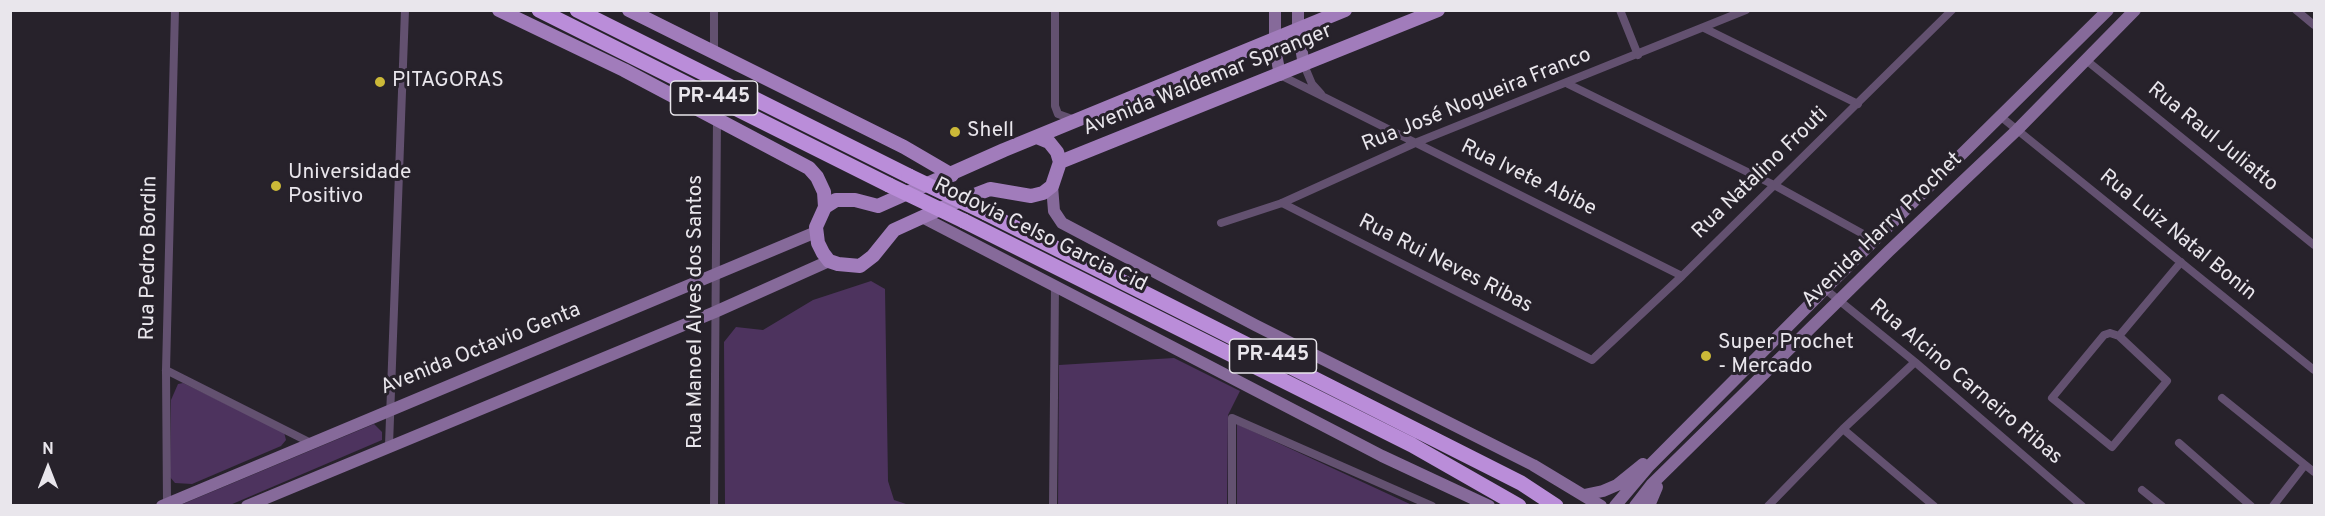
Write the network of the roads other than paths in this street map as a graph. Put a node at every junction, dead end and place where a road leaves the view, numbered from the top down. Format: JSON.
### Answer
{"nodes":[{"id":1,"x":175,"y":10,"type":"edge"},
{"id":2,"x":405,"y":10,"type":"edge"},
{"id":3,"x":499,"y":10,"type":"edge"},
{"id":4,"x":539,"y":10,"type":"edge"},
{"id":5,"x":577,"y":10,"type":"edge"},
{"id":6,"x":629,"y":10,"type":"edge"},
{"id":7,"x":714,"y":10,"type":"edge"},
{"id":8,"x":1055,"y":10,"type":"edge"},
{"id":9,"x":1275,"y":10,"type":"edge"},
{"id":10,"x":1298,"y":10,"type":"edge"},
{"id":11,"x":1346,"y":10,"type":"edge"},
{"id":12,"x":1438,"y":10,"type":"edge"},
{"id":13,"x":1620,"y":10,"type":"edge"},
{"id":14,"x":1746,"y":10,"type":"edge"},
{"id":15,"x":1952,"y":10,"type":"edge"},
{"id":16,"x":2108,"y":10,"type":"edge"},
{"id":17,"x":2135,"y":10,"type":"edge"},
{"id":18,"x":2296,"y":10,"type":"edge"},
{"id":19,"x":2314,"y":25,"type":"edge"},
{"id":20,"x":1704,"y":28,"type":"junction"},
{"id":21,"x":1298,"y":30,"type":"junction"},
{"id":22,"x":1275,"y":40,"type":"junction"},
{"id":23,"x":714,"y":52,"type":"junction"},
{"id":24,"x":1638,"y":55,"type":"junction"},
{"id":25,"x":2086,"y":60,"type":"junction"},
{"id":26,"x":1304,"y":65,"type":"junction"},
{"id":27,"x":1280,"y":75,"type":"junction"},
{"id":28,"x":1568,"y":84,"type":"junction"},
{"id":29,"x":1326,"y":98,"type":"junction"},
{"id":30,"x":1858,"y":104,"type":"junction"},
{"id":31,"x":2000,"y":116,"type":"junction"},
{"id":32,"x":717,"y":118,"type":"junction"},
{"id":33,"x":1076,"y":120,"type":"junction"},
{"id":34,"x":2017,"y":130,"type":"junction"},
{"id":35,"x":1037,"y":137,"type":"junction"},
{"id":36,"x":1415,"y":143,"type":"junction"},
{"id":37,"x":1060,"y":162,"type":"junction"},
{"id":38,"x":952,"y":175,"type":"junction"},
{"id":39,"x":1774,"y":185,"type":"junction"},
{"id":40,"x":1052,"y":186,"type":"junction"},
{"id":41,"x":1282,"y":203,"type":"junction"},
{"id":42,"x":825,"y":207,"type":"junction"},
{"id":43,"x":922,"y":217,"type":"junction"},
{"id":44,"x":1221,"y":224,"type":"dead end"},
{"id":45,"x":816,"y":232,"type":"junction"},
{"id":46,"x":1874,"y":240,"type":"junction"},
{"id":47,"x":2314,"y":245,"type":"edge"},
{"id":48,"x":829,"y":261,"type":"junction"},
{"id":49,"x":2181,"y":262,"type":"junction"},
{"id":50,"x":716,"y":276,"type":"junction"},
{"id":51,"x":1682,"y":276,"type":"junction"},
{"id":52,"x":1055,"y":286,"type":"junction"},
{"id":53,"x":1825,"y":289,"type":"junction"},
{"id":54,"x":1838,"y":302,"type":"junction"},
{"id":55,"x":715,"y":312,"type":"junction"},
{"id":56,"x":2119,"y":336,"type":"junction"},
{"id":57,"x":1592,"y":360,"type":"joint"},
{"id":58,"x":1915,"y":362,"type":"junction"},
{"id":59,"x":166,"y":370,"type":"junction"},
{"id":60,"x":2314,"y":370,"type":"edge"},
{"id":61,"x":2222,"y":398,"type":"dead end"},
{"id":62,"x":389,"y":409,"type":"junction"},
{"id":63,"x":1843,"y":429,"type":"junction"},
{"id":64,"x":311,"y":443,"type":"junction"},
{"id":65,"x":2179,"y":443,"type":"dead end"},
{"id":66,"x":389,"y":445,"type":"junction"},
{"id":67,"x":1655,"y":460,"type":"junction"},
{"id":68,"x":2304,"y":466,"type":"junction"},
{"id":69,"x":1666,"y":471,"type":"junction"},
{"id":70,"x":2314,"y":472,"type":"edge"},
{"id":71,"x":2142,"y":490,"type":"dead end"},
{"id":72,"x":1584,"y":495,"type":"junction"},
{"id":73,"x":1486,"y":504,"type":"edge"},
{"id":74,"x":165,"y":505,"type":"edge"},
{"id":75,"x":1770,"y":505,"type":"edge"},
{"id":76,"x":247,"y":506,"type":"edge"},
{"id":77,"x":714,"y":506,"type":"edge"},
{"id":78,"x":1053,"y":506,"type":"edge"},
{"id":79,"x":1232,"y":506,"type":"edge"},
{"id":80,"x":1432,"y":506,"type":"edge"},
{"id":81,"x":1519,"y":506,"type":"edge"},
{"id":82,"x":1556,"y":506,"type":"edge"},
{"id":83,"x":1601,"y":506,"type":"edge"},
{"id":84,"x":1615,"y":506,"type":"edge"},
{"id":85,"x":1635,"y":506,"type":"edge"},
{"id":86,"x":1649,"y":506,"type":"edge"},
{"id":87,"x":1934,"y":506,"type":"edge"},
{"id":88,"x":2082,"y":506,"type":"edge"},
{"id":89,"x":2162,"y":506,"type":"edge"},
{"id":90,"x":2251,"y":506,"type":"edge"},
{"id":91,"x":2272,"y":506,"type":"edge"}],
"edges":[{"from":1,"to":59,"type":"street","name":"Rua Pedro Bordin"},
{"from":2,"to":62,"type":"street"},
{"from":3,"to":32,"type":"main road"},
{"from":4,"to":81,"type":"highway","name":"Rodovia Celso Garcia Cid","number":"PR-445","bridge":true},
{"from":5,"to":82,"type":"highway","name":"Rodovia Celso Garcia Cid","number":"PR-445","bridge":true},
{"from":6,"to":23,"type":"main road"},
{"from":7,"to":23,"type":"street"},
{"from":8,"to":33,"type":"street"},
{"from":9,"to":22,"type":"street"},
{"from":10,"to":21,"type":"street"},
{"from":11,"to":21,"type":"main road","name":"Avenida Waldemar Spranger"},
{"from":12,"to":26,"type":"main road","name":"Avenida Waldemar Spranger"},
{"from":13,"to":24,"type":"street"},
{"from":14,"to":20,"type":"street","name":"Rua José Nogueira Franco"},
{"from":15,"to":30,"type":"street","name":"Rua Natalino Frouti"},
{"from":16,"to":31,"type":"street","name":"Avenida Harry Prochet"},
{"from":17,"to":25,"type":"street","name":"Avenida Harry Prochet"},
{"from":18,"to":19,"type":"street"},
{"from":20,"to":24,"type":"street","name":"Rua José Nogueira Franco"},
{"from":20,"to":30,"type":"street"},
{"from":21,"to":22,"type":"main road","name":"Avenida Waldemar Spranger"},
{"from":21,"to":26,"type":"street"},
{"from":22,"to":27,"type":"street"},
{"from":22,"to":33,"type":"main road","name":"Avenida Waldemar Spranger"},
{"from":23,"to":38,"type":"main road"},
{"from":24,"to":28,"type":"street","name":"Rua José Nogueira Franco"},
{"from":25,"to":34,"type":"street","name":"Avenida Harry Prochet"},
{"from":25,"to":47,"type":"street","name":"Rua Raul Juliatto"},
{"from":26,"to":27,"type":"main road","name":"Avenida Waldemar Spranger"},
{"from":26,"to":29,"type":"street","name":"Rua Ivete Abibe"},
{"from":27,"to":29,"type":"street","name":"Rua Ivete Abibe"},
{"from":27,"to":37,"type":"main road","name":"Avenida Waldemar Spranger"},
{"from":28,"to":36,"type":"street","name":"Rua José Nogueira Franco"},
{"from":28,"to":39,"type":"street"},
{"from":29,"to":36,"type":"street","name":"Rua Ivete Abibe"},
{"from":30,"to":39,"type":"street","name":"Rua Natalino Frouti"},
{"from":31,"to":34,"type":"street","name":"Rua Luiz Natal Bonin"},
{"from":31,"to":46,"type":"street","name":"Avenida Harry Prochet"},
{"from":32,"to":42,"type":"main road"},
{"from":32,"to":50,"type":"street","name":"Rua Manoel Alves dos Santos"},
{"from":33,"to":35,"type":"main road","name":"Avenida Waldemar Spranger"},
{"from":34,"to":49,"type":"street","name":"Rua Luiz Natal Bonin"},
{"from":34,"to":54,"type":"street","name":"Avenida Harry Prochet"},
{"from":35,"to":37,"type":"main road"},
{"from":35,"to":38,"type":"main road","name":"Avenida Waldemar Spranger"},
{"from":36,"to":41,"type":"street","name":"Rua José Nogueira Franco"},
{"from":36,"to":51,"type":"street","name":"Rua Ivete Abibe"},
{"from":37,"to":40,"type":"main road"},
{"from":38,"to":42,"type":"main road","name":"Avenida Waldemar Spranger"},
{"from":39,"to":46,"type":"street"},
{"from":39,"to":51,"type":"street","name":"Rua Natalino Frouti"},
{"from":40,"to":43,"type":"main road"},
{"from":40,"to":72,"type":"street"},
{"from":41,"to":44,"type":"street","name":"Rua José Nogueira Franco"},
{"from":41,"to":57,"type":"street","name":"Rua Rui Neves Ribas"},
{"from":42,"to":45,"type":"main road"},
{"from":43,"to":48,"type":"main road"},
{"from":43,"to":52,"type":"street"},
{"from":45,"to":48,"type":"main road"},
{"from":45,"to":50,"type":"street","name":"Avenida Octavio Genta"},
{"from":46,"to":53,"type":"street","name":"Avenida Harry Prochet"},
{"from":48,"to":55,"type":"street"},
{"from":49,"to":56,"type":"street"},
{"from":49,"to":60,"type":"street","name":"Rua Luiz Natal Bonin"},
{"from":50,"to":55,"type":"street","name":"Rua Manoel Alves dos Santos"},
{"from":50,"to":62,"type":"street","name":"Avenida Octavio Genta"},
{"from":51,"to":57,"type":"street","name":"Rua Natalino Frouti"},
{"from":52,"to":73,"type":"street"},
{"from":52,"to":78,"type":"street"},
{"from":53,"to":54,"type":"street","name":"Rua Alcino Carneiro Ribas"},
{"from":53,"to":67,"type":"street","name":"Avenida Harry Prochet"},
{"from":54,"to":58,"type":"street","name":"Rua Alcino Carneiro Ribas"},
{"from":54,"to":69,"type":"street","name":"Avenida Harry Prochet"},
{"from":55,"to":66,"type":"street"},
{"from":55,"to":77,"type":"street","name":"Rua Manoel Alves dos Santos"},
{"from":56,"to":56,"type":"street"},
{"from":58,"to":63,"type":"street"},
{"from":58,"to":88,"type":"street","name":"Rua Alcino Carneiro Ribas"},
{"from":59,"to":64,"type":"street"},
{"from":59,"to":74,"type":"street","name":"Rua Pedro Bordin"},
{"from":61,"to":68,"type":"street"},
{"from":62,"to":64,"type":"street","name":"Avenida Octavio Genta"},
{"from":62,"to":66,"type":"street"},
{"from":63,"to":75,"type":"street"},
{"from":63,"to":87,"type":"street"},
{"from":64,"to":74,"type":"street","name":"Avenida Octavio Genta"},
{"from":65,"to":90,"type":"street"},
{"from":66,"to":76,"type":"street"},
{"from":67,"to":69,"type":"street"},
{"from":67,"to":72,"type":"street"},
{"from":67,"to":84,"type":"street","name":"Avenida Harry Prochet"},
{"from":68,"to":70,"type":"street"},
{"from":68,"to":91,"type":"street"},
{"from":69,"to":85,"type":"street","name":"Avenida Harry Prochet"},
{"from":69,"to":86,"type":"street"},
{"from":71,"to":89,"type":"street"},
{"from":72,"to":83,"type":"street"},
{"from":79,"to":80,"type":"street"}]}
